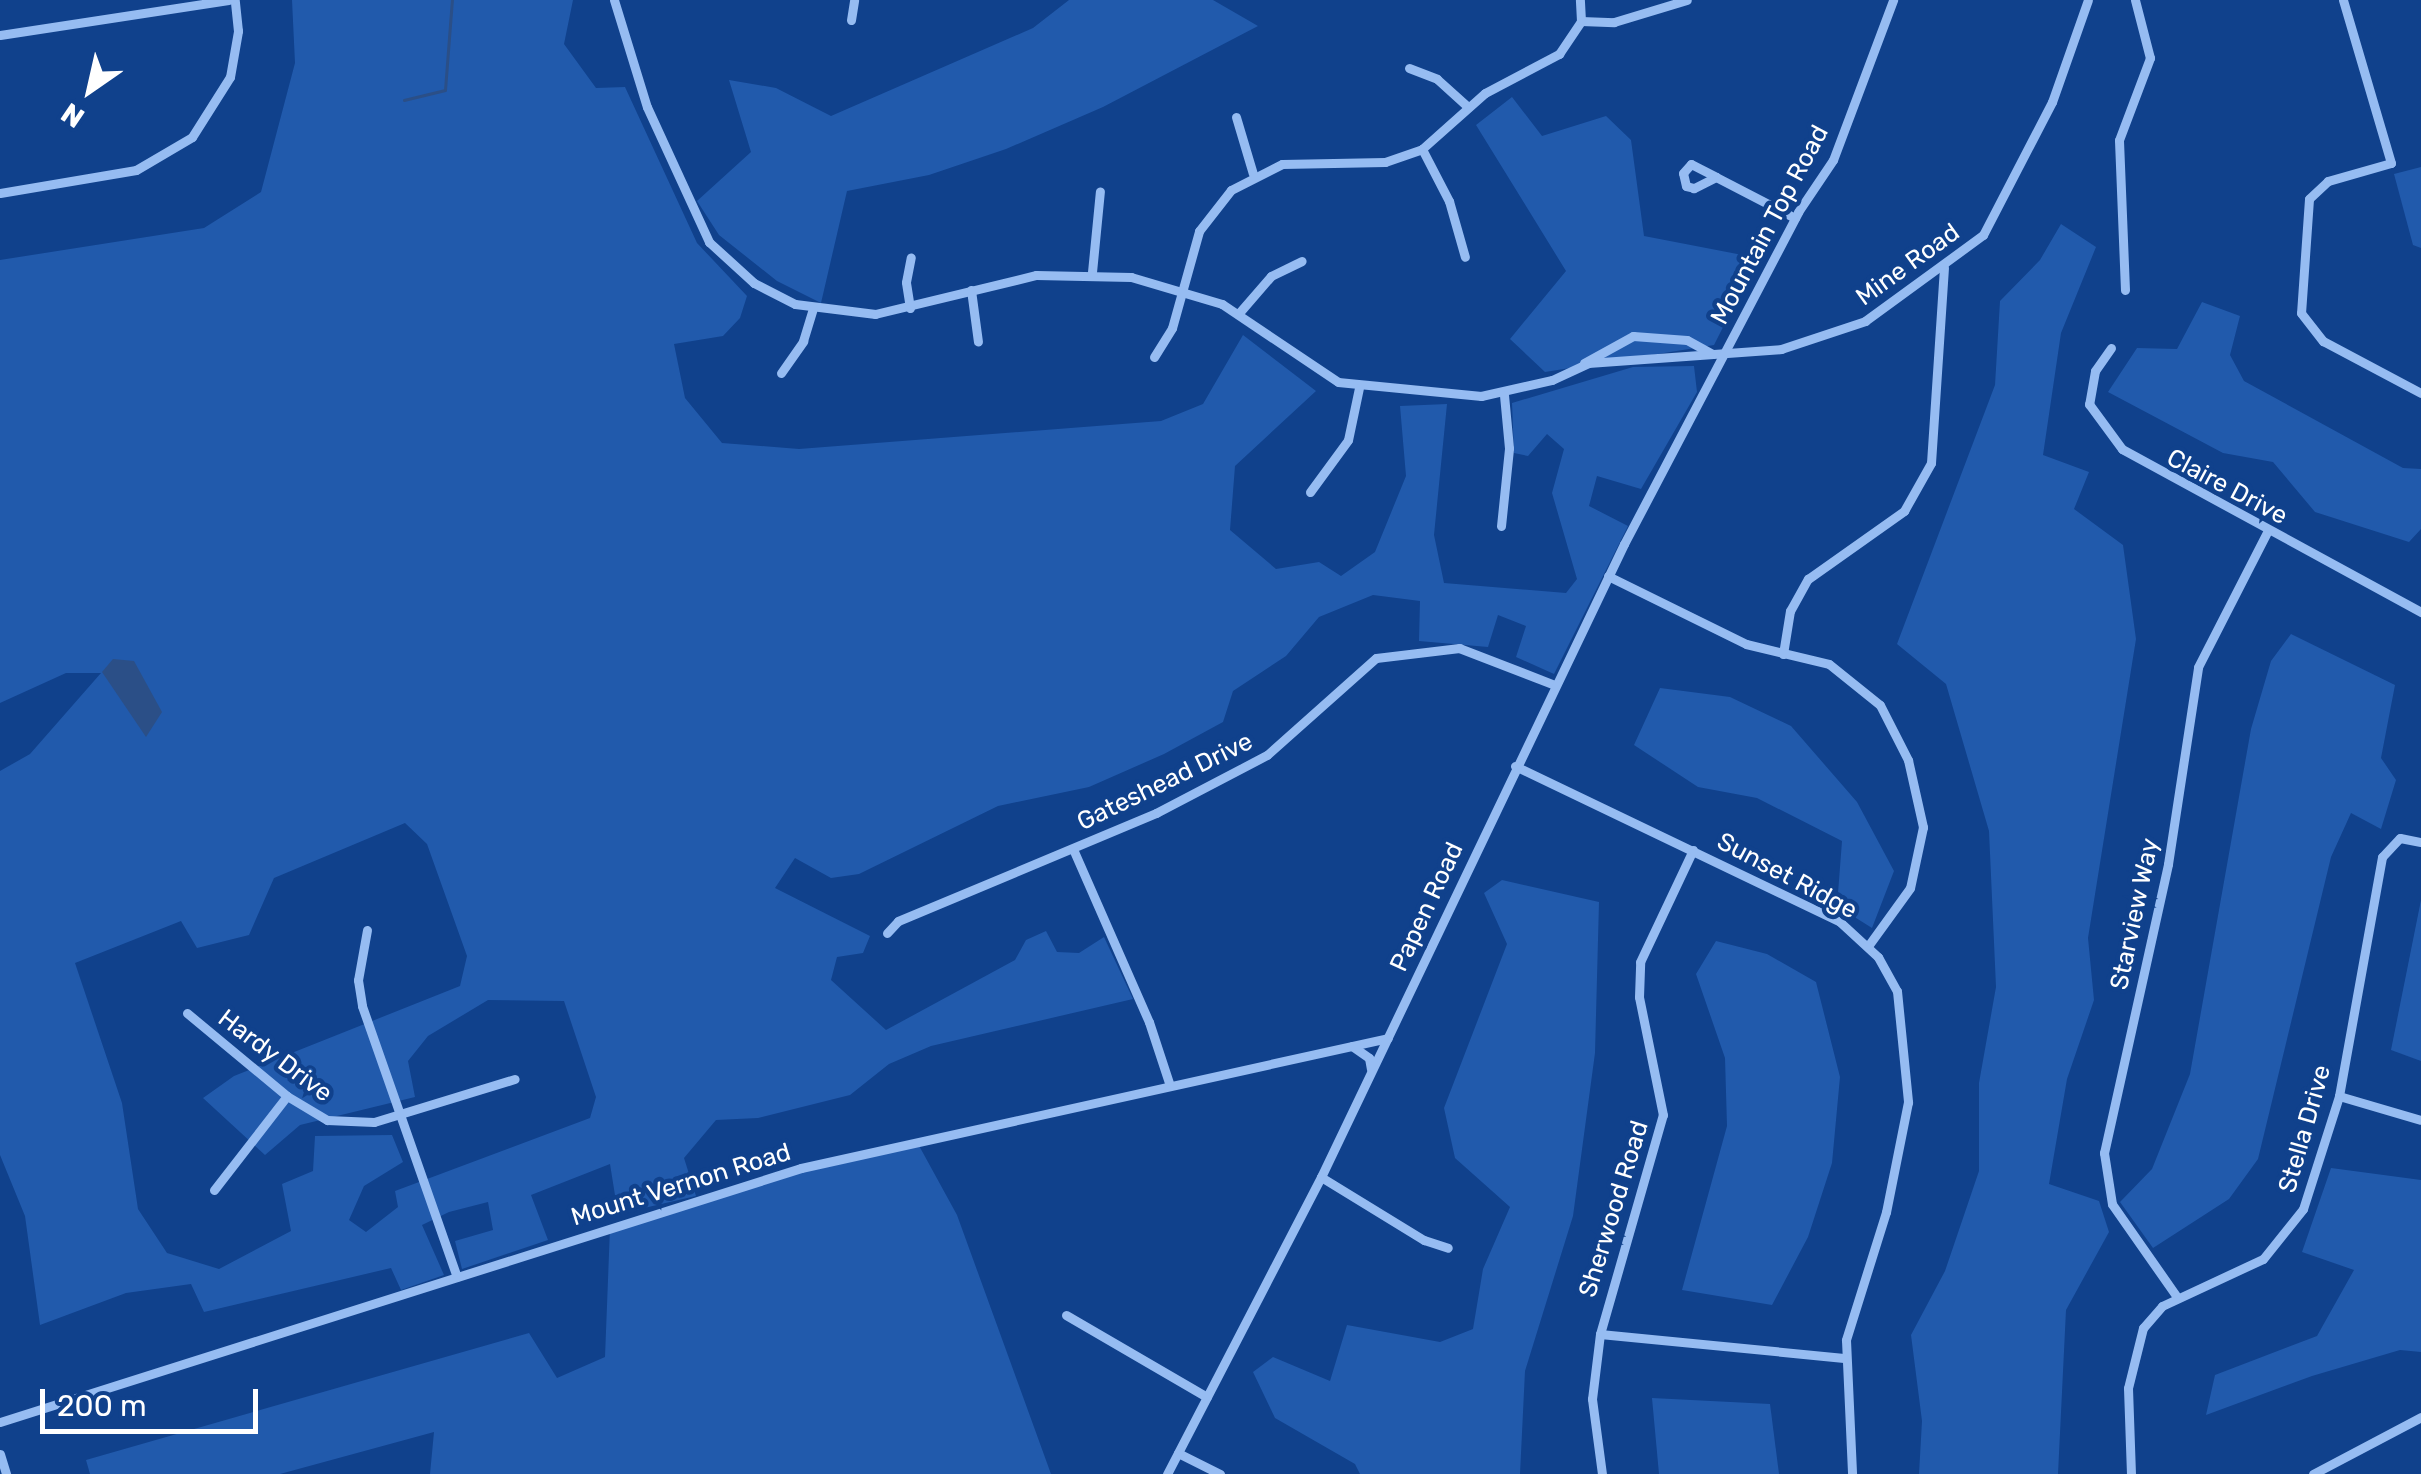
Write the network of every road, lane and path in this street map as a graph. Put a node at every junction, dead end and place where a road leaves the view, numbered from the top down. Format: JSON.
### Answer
{"nodes":[{"id":1,"x":232,"y":0,"type":"edge"},
{"id":2,"x":614,"y":0,"type":"edge"},
{"id":3,"x":854,"y":0,"type":"edge"},
{"id":4,"x":1580,"y":0,"type":"edge"},
{"id":5,"x":1688,"y":0,"type":"edge"},
{"id":6,"x":1893,"y":0,"type":"edge"},
{"id":7,"x":2088,"y":0,"type":"edge"},
{"id":8,"x":2135,"y":0,"type":"edge"},
{"id":9,"x":2343,"y":0,"type":"edge"},
{"id":10,"x":851,"y":20,"type":"dead end"},
{"id":11,"x":1581,"y":22,"type":"junction"},
{"id":12,"x":0,"y":35,"type":"edge"},
{"id":13,"x":1410,"y":68,"type":"dead end"},
{"id":14,"x":1468,"y":107,"type":"junction"},
{"id":15,"x":1236,"y":117,"type":"dead end"},
{"id":16,"x":1422,"y":150,"type":"junction"},
{"id":17,"x":1253,"y":174,"type":"junction"},
{"id":18,"x":1716,"y":177,"type":"dead end"},
{"id":19,"x":1100,"y":191,"type":"dead end"},
{"id":20,"x":0,"y":193,"type":"edge"},
{"id":21,"x":1795,"y":218,"type":"junction"},
{"id":22,"x":911,"y":257,"type":"dead end"},
{"id":23,"x":1465,"y":257,"type":"dead end"},
{"id":24,"x":1302,"y":261,"type":"dead end"},
{"id":25,"x":1944,"y":267,"type":"junction"},
{"id":26,"x":1092,"y":272,"type":"junction"},
{"id":27,"x":1180,"y":288,"type":"junction"},
{"id":28,"x":971,"y":290,"type":"junction"},
{"id":29,"x":2125,"y":290,"type":"dead end"},
{"id":30,"x":910,"y":308,"type":"junction"},
{"id":31,"x":813,"y":310,"type":"junction"},
{"id":32,"x":1238,"y":313,"type":"junction"},
{"id":33,"x":978,"y":342,"type":"dead end"},
{"id":34,"x":2111,"y":348,"type":"dead end"},
{"id":35,"x":1717,"y":355,"type":"junction"},
{"id":36,"x":1154,"y":357,"type":"dead end"},
{"id":37,"x":1582,"y":364,"type":"junction"},
{"id":38,"x":781,"y":373,"type":"dead end"},
{"id":39,"x":1358,"y":388,"type":"junction"},
{"id":40,"x":1504,"y":394,"type":"junction"},
{"id":41,"x":2421,"y":394,"type":"edge"},
{"id":42,"x":1310,"y":492,"type":"dead end"},
{"id":43,"x":1501,"y":526,"type":"dead end"},
{"id":44,"x":2267,"y":532,"type":"junction"},
{"id":45,"x":1608,"y":576,"type":"junction"},
{"id":46,"x":2421,"y":612,"type":"edge"},
{"id":47,"x":1783,"y":654,"type":"junction"},
{"id":48,"x":1555,"y":685,"type":"junction"},
{"id":49,"x":1515,"y":766,"type":"junction"},
{"id":50,"x":2421,"y":842,"type":"edge"},
{"id":51,"x":1073,"y":849,"type":"junction"},
{"id":52,"x":1692,"y":850,"type":"junction"},
{"id":53,"x":367,"y":930,"type":"dead end"},
{"id":54,"x":888,"y":933,"type":"dead end"},
{"id":55,"x":1868,"y":946,"type":"junction"},
{"id":56,"x":187,"y":1014,"type":"dead end"},
{"id":57,"x":1388,"y":1038,"type":"junction"},
{"id":58,"x":1352,"y":1046,"type":"junction"},
{"id":59,"x":1372,"y":1071,"type":"junction"},
{"id":60,"x":515,"y":1079,"type":"dead end"},
{"id":61,"x":1170,"y":1086,"type":"junction"},
{"id":62,"x":286,"y":1096,"type":"junction"},
{"id":63,"x":2339,"y":1096,"type":"junction"},
{"id":64,"x":398,"y":1117,"type":"junction"},
{"id":65,"x":2421,"y":1120,"type":"edge"},
{"id":66,"x":1321,"y":1176,"type":"junction"},
{"id":67,"x":214,"y":1190,"type":"dead end"},
{"id":68,"x":1448,"y":1248,"type":"dead end"},
{"id":69,"x":457,"y":1276,"type":"junction"},
{"id":70,"x":2178,"y":1297,"type":"junction"},
{"id":71,"x":1066,"y":1315,"type":"dead end"},
{"id":72,"x":1600,"y":1334,"type":"junction"},
{"id":73,"x":1844,"y":1358,"type":"junction"},
{"id":74,"x":1207,"y":1397,"type":"junction"},
{"id":75,"x":2421,"y":1416,"type":"edge"},
{"id":76,"x":0,"y":1422,"type":"edge"},
{"id":77,"x":1178,"y":1453,"type":"junction"},
{"id":78,"x":0,"y":1454,"type":"edge"},
{"id":79,"x":2340,"y":1462,"type":"junction"},
{"id":80,"x":6,"y":1474,"type":"edge"},
{"id":81,"x":1167,"y":1474,"type":"edge"},
{"id":82,"x":1220,"y":1474,"type":"edge"},
{"id":83,"x":1602,"y":1474,"type":"edge"},
{"id":84,"x":1852,"y":1474,"type":"edge"},
{"id":85,"x":2131,"y":1474,"type":"edge"},
{"id":86,"x":2313,"y":1474,"type":"edge"},
{"id":87,"x":2340,"y":1474,"type":"edge"}],
"edges":[{"from":1,"to":12,"type":"street"},
{"from":1,"to":20,"type":"street"},
{"from":2,"to":31,"type":"street"},
{"from":3,"to":10,"type":"street"},
{"from":4,"to":11,"type":"street"},
{"from":5,"to":11,"type":"street"},
{"from":6,"to":21,"type":"street","name":"Mountain Top Road"},
{"from":7,"to":25,"type":"street","name":"Mine Road"},
{"from":8,"to":29,"type":"street"},
{"from":9,"to":41,"type":"street"},
{"from":11,"to":14,"type":"street"},
{"from":13,"to":14,"type":"street"},
{"from":14,"to":16,"type":"street"},
{"from":15,"to":17,"type":"street"},
{"from":16,"to":17,"type":"street"},
{"from":16,"to":23,"type":"street"},
{"from":17,"to":27,"type":"street"},
{"from":18,"to":21,"type":"street"},
{"from":19,"to":26,"type":"street"},
{"from":21,"to":35,"type":"street","name":"Mountain Top Road"},
{"from":22,"to":30,"type":"street"},
{"from":24,"to":32,"type":"street"},
{"from":25,"to":35,"type":"street","name":"Mine Road"},
{"from":25,"to":47,"type":"street"},
{"from":26,"to":27,"type":"street"},
{"from":26,"to":28,"type":"street"},
{"from":27,"to":32,"type":"street"},
{"from":27,"to":36,"type":"street"},
{"from":28,"to":30,"type":"street"},
{"from":28,"to":33,"type":"street"},
{"from":30,"to":31,"type":"street"},
{"from":31,"to":38,"type":"street"},
{"from":32,"to":39,"type":"street"},
{"from":34,"to":44,"type":"street","name":"Claire Drive"},
{"from":35,"to":37,"type":"street","name":"Mine Road"},
{"from":35,"to":37,"type":"street"},
{"from":35,"to":45,"type":"street","name":"Papen Road"},
{"from":37,"to":40,"type":"street"},
{"from":39,"to":40,"type":"street"},
{"from":39,"to":42,"type":"street"},
{"from":40,"to":43,"type":"street"},
{"from":44,"to":46,"type":"street","name":"Claire Drive"},
{"from":44,"to":70,"type":"street","name":"Starview Way"},
{"from":45,"to":47,"type":"street"},
{"from":45,"to":48,"type":"street","name":"Papen Road"},
{"from":47,"to":55,"type":"street"},
{"from":48,"to":49,"type":"street","name":"Papen Road"},
{"from":48,"to":51,"type":"street","name":"Gateshead Drive"},
{"from":49,"to":52,"type":"street","name":"Sunset Ridge"},
{"from":49,"to":57,"type":"street","name":"Papen Road"},
{"from":50,"to":63,"type":"street","name":"Stella Drive"},
{"from":51,"to":54,"type":"street","name":"Gateshead Drive"},
{"from":51,"to":61,"type":"street"},
{"from":52,"to":55,"type":"street","name":"Sunset Ridge"},
{"from":52,"to":72,"type":"street","name":"Sherwood Road"},
{"from":53,"to":64,"type":"street"},
{"from":55,"to":73,"type":"street","name":"Sunset Ridge"},
{"from":56,"to":62,"type":"street","name":"Hardy Drive"},
{"from":57,"to":58,"type":"street","name":"Mount Vernon Road"},
{"from":57,"to":59,"type":"street","name":"Papen Road"},
{"from":58,"to":59,"type":"street"},
{"from":58,"to":61,"type":"street","name":"Mount Vernon Road"},
{"from":59,"to":66,"type":"street","name":"Papen Road"},
{"from":60,"to":64,"type":"street","name":"Hardy Drive"},
{"from":61,"to":69,"type":"street","name":"Mount Vernon Road"},
{"from":62,"to":64,"type":"street","name":"Hardy Drive"},
{"from":62,"to":67,"type":"street"},
{"from":63,"to":65,"type":"street"},
{"from":63,"to":70,"type":"street","name":"Stella Drive"},
{"from":64,"to":69,"type":"street"},
{"from":66,"to":68,"type":"street"},
{"from":66,"to":74,"type":"street","name":"Papen Road"},
{"from":69,"to":76,"type":"street","name":"Mount Vernon Road"},
{"from":70,"to":85,"type":"street","name":"Stella Drive"},
{"from":71,"to":74,"type":"street"},
{"from":72,"to":73,"type":"street"},
{"from":72,"to":83,"type":"street","name":"Sherwood Road"},
{"from":73,"to":84,"type":"street","name":"Sunset Ridge"},
{"from":74,"to":77,"type":"street","name":"Papen Road"},
{"from":75,"to":79,"type":"street"},
{"from":77,"to":81,"type":"street","name":"Papen Road"},
{"from":77,"to":82,"type":"street"},
{"from":78,"to":80,"type":"street"},
{"from":79,"to":86,"type":"street"},
{"from":79,"to":87,"type":"street"}]}
